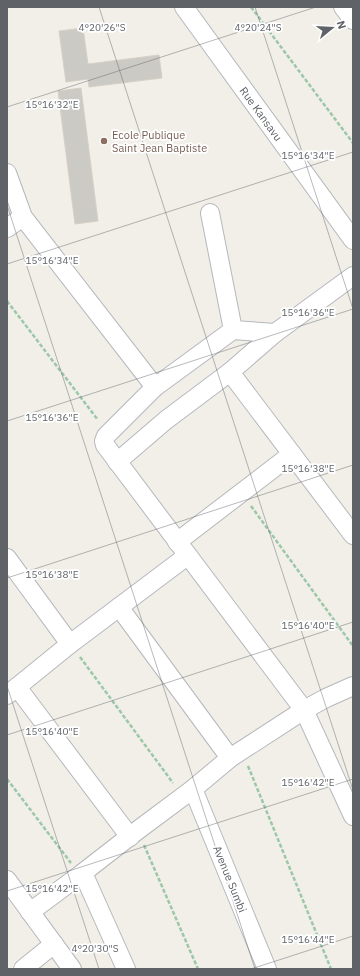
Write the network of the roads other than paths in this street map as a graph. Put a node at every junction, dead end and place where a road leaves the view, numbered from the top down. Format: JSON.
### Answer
{"nodes":[{"id":1,"x":184,"y":7,"type":"edge"},
{"id":2,"x":343,"y":7,"type":"edge"},
{"id":3,"x":353,"y":20,"type":"edge"},
{"id":4,"x":7,"y":173,"type":"edge"},
{"id":5,"x":210,"y":212,"type":"dead end"},
{"id":6,"x":23,"y":217,"type":"junction"},
{"id":7,"x":7,"y":228,"type":"edge"},
{"id":8,"x":353,"y":240,"type":"edge"},
{"id":9,"x":353,"y":276,"type":"edge"},
{"id":10,"x":234,"y":330,"type":"junction"},
{"id":11,"x":275,"y":333,"type":"junction"},
{"id":12,"x":230,"y":372,"type":"junction"},
{"id":13,"x":155,"y":387,"type":"junction"},
{"id":14,"x":292,"y":454,"type":"junction"},
{"id":15,"x":117,"y":462,"type":"junction"},
{"id":16,"x":353,"y":535,"type":"edge"},
{"id":17,"x":182,"y":549,"type":"junction"},
{"id":18,"x":7,"y":558,"type":"edge"},
{"id":19,"x":119,"y":607,"type":"junction"},
{"id":20,"x":70,"y":644,"type":"junction"},
{"id":21,"x":353,"y":686,"type":"edge"},
{"id":22,"x":12,"y":691,"type":"edge"},
{"id":23,"x":304,"y":710,"type":"junction"},
{"id":24,"x":236,"y":754,"type":"junction"},
{"id":25,"x":188,"y":793,"type":"junction"},
{"id":26,"x":353,"y":816,"type":"edge"},
{"id":27,"x":134,"y":833,"type":"junction"},
{"id":28,"x":82,"y":874,"type":"junction"},
{"id":29,"x":7,"y":880,"type":"edge"},
{"id":30,"x":30,"y":912,"type":"junction"},
{"id":31,"x":54,"y":944,"type":"junction"},
{"id":32,"x":23,"y":969,"type":"edge"},
{"id":33,"x":72,"y":969,"type":"edge"},
{"id":34,"x":126,"y":969,"type":"edge"},
{"id":35,"x":267,"y":969,"type":"edge"}],
"edges":[{"from":1,"to":8,"type":"street","name":"Rue Kansavu"},
{"from":2,"to":3,"type":"street"},
{"from":4,"to":6,"type":"street"},
{"from":5,"to":10,"type":"street"},
{"from":6,"to":7,"type":"street"},
{"from":6,"to":13,"type":"street"},
{"from":9,"to":11,"type":"street"},
{"from":10,"to":11,"type":"street"},
{"from":10,"to":13,"type":"street"},
{"from":11,"to":12,"type":"street"},
{"from":12,"to":14,"type":"street"},
{"from":12,"to":15,"type":"street"},
{"from":13,"to":15,"type":"street"},
{"from":14,"to":16,"type":"street"},
{"from":14,"to":17,"type":"street"},
{"from":15,"to":17,"type":"street"},
{"from":17,"to":19,"type":"street"},
{"from":17,"to":23,"type":"street"},
{"from":18,"to":20,"type":"street"},
{"from":19,"to":20,"type":"street"},
{"from":19,"to":24,"type":"street"},
{"from":20,"to":22,"type":"street"},
{"from":21,"to":23,"type":"street"},
{"from":22,"to":27,"type":"street"},
{"from":23,"to":24,"type":"street"},
{"from":23,"to":26,"type":"street"},
{"from":24,"to":25,"type":"street"},
{"from":25,"to":27,"type":"street"},
{"from":25,"to":35,"type":"street","name":"Avenue Sumbi"},
{"from":27,"to":28,"type":"street"},
{"from":28,"to":30,"type":"street"},
{"from":28,"to":34,"type":"street"},
{"from":29,"to":30,"type":"street"},
{"from":30,"to":31,"type":"street"},
{"from":31,"to":32,"type":"street"},
{"from":31,"to":33,"type":"street"}]}
